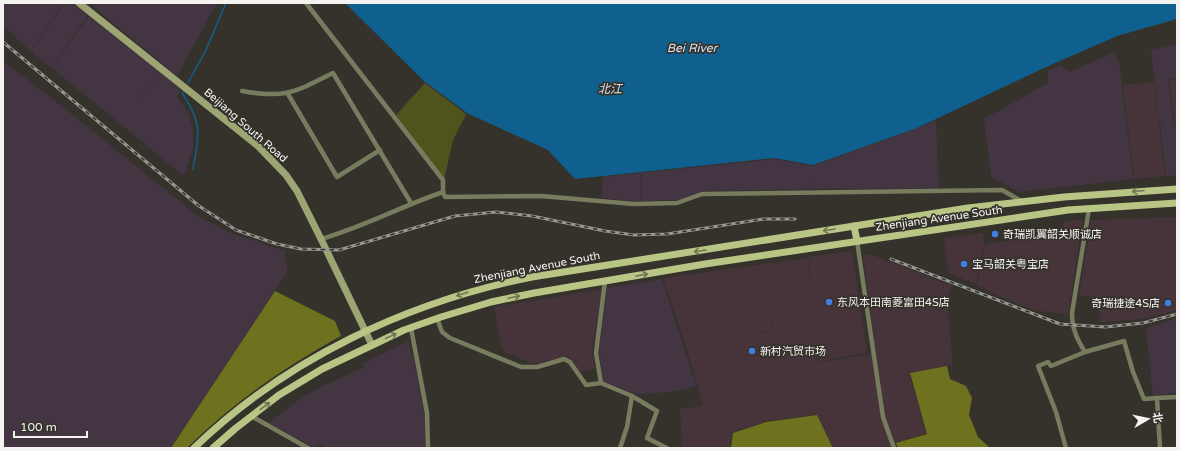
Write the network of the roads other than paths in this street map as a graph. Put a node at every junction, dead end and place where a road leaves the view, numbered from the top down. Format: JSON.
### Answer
{"nodes":[{"id":1,"x":79,"y":3,"type":"edge"},
{"id":2,"x":306,"y":3,"type":"edge"},
{"id":3,"x":242,"y":91,"type":"dead end"},
{"id":4,"x":288,"y":94,"type":"junction"},
{"id":5,"x":380,"y":150,"type":"junction"},
{"id":6,"x":1177,"y":189,"type":"edge"},
{"id":7,"x":443,"y":192,"type":"junction"},
{"id":8,"x":1023,"y":202,"type":"junction"},
{"id":9,"x":411,"y":203,"type":"junction"},
{"id":10,"x":1177,"y":203,"type":"edge"},
{"id":11,"x":1089,"y":209,"type":"junction"},
{"id":12,"x":1025,"y":216,"type":"junction"},
{"id":13,"x":854,"y":226,"type":"junction"},
{"id":14,"x":321,"y":239,"type":"junction"},
{"id":15,"x":857,"y":241,"type":"junction"},
{"id":16,"x":604,"y":281,"type":"junction"},
{"id":17,"x":437,"y":318,"type":"junction"},
{"id":18,"x":411,"y":328,"type":"junction"},
{"id":19,"x":366,"y":332,"type":"junction"},
{"id":20,"x":372,"y":345,"type":"junction"},
{"id":21,"x":1085,"y":352,"type":"junction"},
{"id":22,"x":601,"y":383,"type":"junction"},
{"id":23,"x":632,"y":396,"type":"junction"},
{"id":24,"x":1177,"y":397,"type":"edge"},
{"id":25,"x":1156,"y":398,"type":"junction"},
{"id":26,"x":251,"y":416,"type":"junction"},
{"id":27,"x":194,"y":448,"type":"edge"},
{"id":28,"x":213,"y":448,"type":"edge"},
{"id":29,"x":308,"y":448,"type":"edge"},
{"id":30,"x":428,"y":448,"type":"edge"},
{"id":31,"x":620,"y":448,"type":"edge"},
{"id":32,"x":667,"y":448,"type":"edge"},
{"id":33,"x":894,"y":448,"type":"edge"},
{"id":34,"x":1066,"y":448,"type":"edge"},
{"id":35,"x":1160,"y":448,"type":"edge"}],
"edges":[{"from":1,"to":14,"type":"street","name":"Beijiang South Road"},
{"from":2,"to":7,"type":"street"},
{"from":3,"to":4,"type":"street"},
{"from":4,"to":5,"type":"street"},
{"from":4,"to":5,"type":"street"},
{"from":5,"to":9,"type":"street"},
{"from":6,"to":8,"type":"main road","name":"Zhenjiang Avenue South","one_way":true},
{"from":7,"to":8,"type":"street"},
{"from":7,"to":9,"type":"street"},
{"from":8,"to":12,"type":"main road"},
{"from":8,"to":13,"type":"main road","name":"Zhenjiang Avenue South"},
{"from":9,"to":14,"type":"street"},
{"from":10,"to":11,"type":"main road","name":"Zhenjiang Avenue South"},
{"from":11,"to":12,"type":"main road","name":"Zhenjiang Avenue South"},
{"from":11,"to":21,"type":"street"},
{"from":12,"to":15,"type":"main road","name":"Zhenjiang Avenue South"},
{"from":13,"to":15,"type":"main road"},
{"from":13,"to":19,"type":"main road","name":"Zhenjiang Avenue South","one_way":true},
{"from":14,"to":19,"type":"street","name":"Beijiang South Road"},
{"from":16,"to":15,"type":"main road","name":"Zhenjiang Avenue South","one_way":true},
{"from":15,"to":33,"type":"street"},
{"from":17,"to":16,"type":"main road","name":"Zhenjiang Avenue South","one_way":true},
{"from":16,"to":22,"type":"street"},
{"from":17,"to":18,"type":"main road","name":"Zhenjiang Avenue South"},
{"from":17,"to":22,"type":"street"},
{"from":20,"to":18,"type":"main road","name":"Zhenjiang Avenue South","one_way":true},
{"from":18,"to":30,"type":"street"},
{"from":19,"to":20,"type":"street","name":"Beijiang South Road"},
{"from":19,"to":27,"type":"main road","name":"Zhenjiang Avenue South"},
{"from":26,"to":20,"type":"main road","name":"Zhenjiang Avenue South","one_way":true},
{"from":21,"to":25,"type":"street"},
{"from":21,"to":34,"type":"street"},
{"from":22,"to":23,"type":"street"},
{"from":23,"to":31,"type":"street"},
{"from":23,"to":32,"type":"street"},
{"from":24,"to":25,"type":"street"},
{"from":25,"to":35,"type":"street"},
{"from":26,"to":28,"type":"main road","name":"Zhenjiang Avenue South"},
{"from":26,"to":29,"type":"street"}]}
